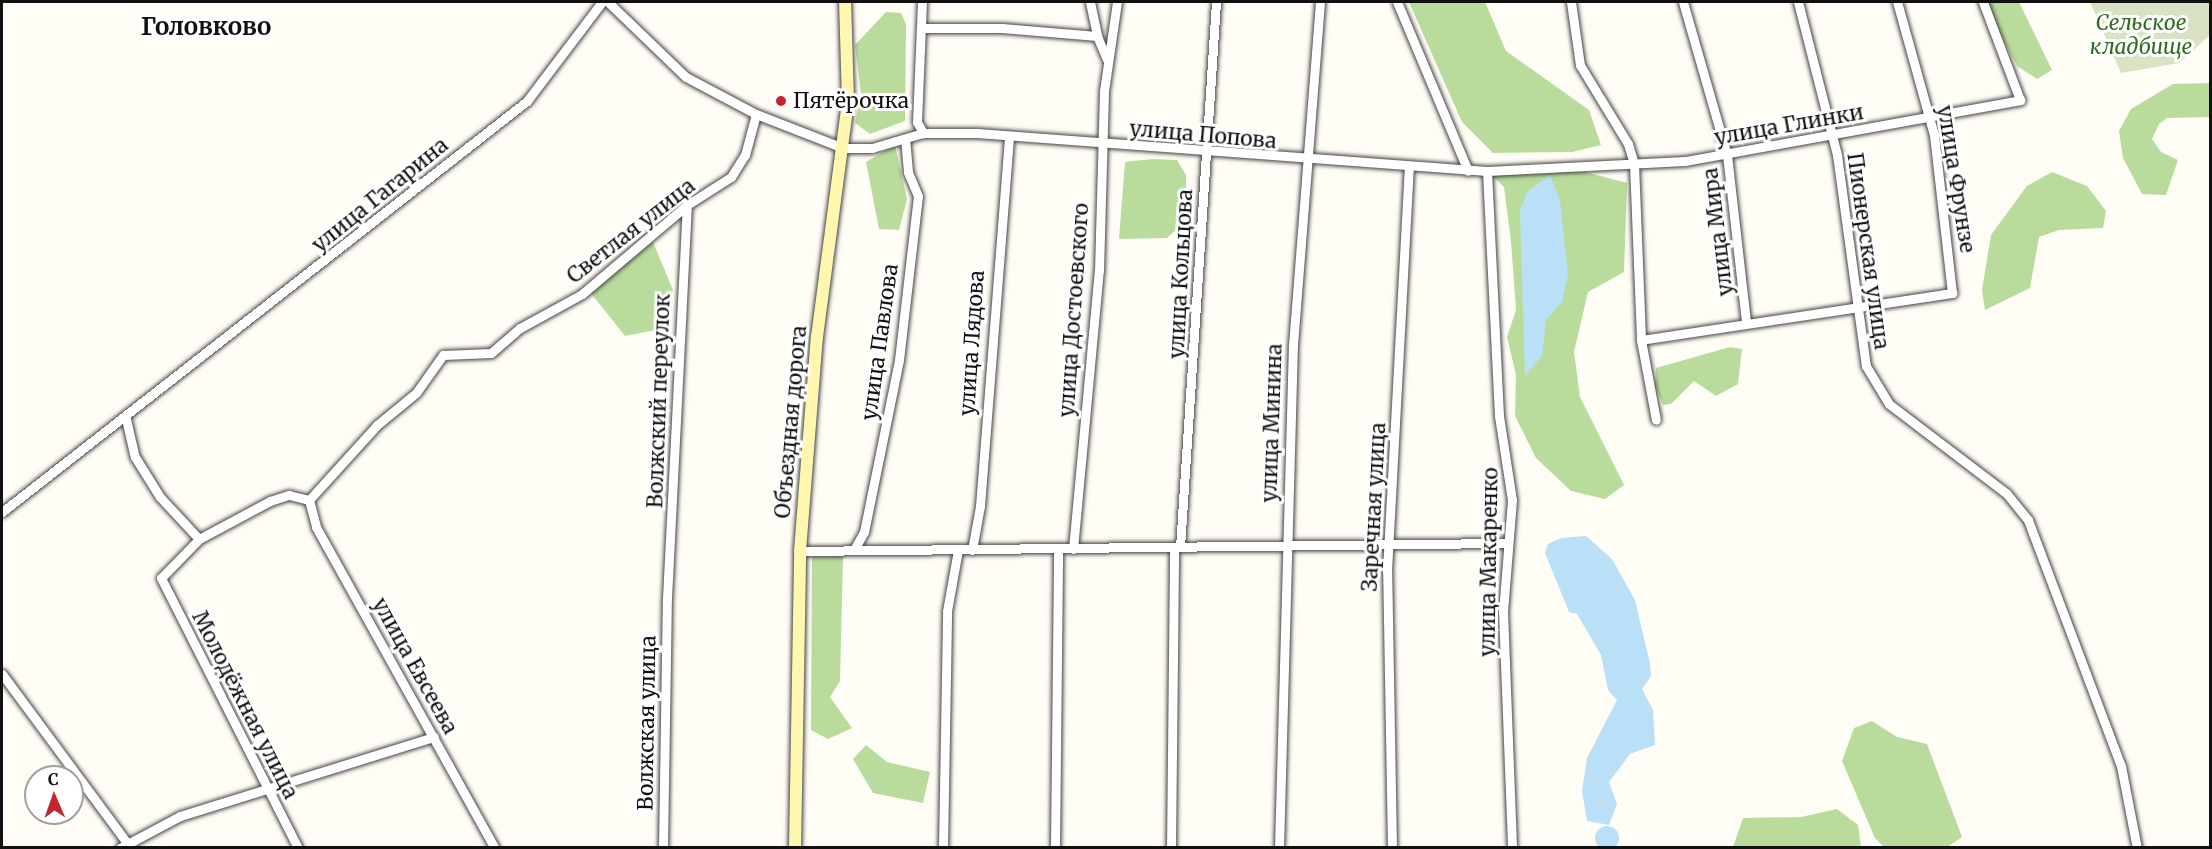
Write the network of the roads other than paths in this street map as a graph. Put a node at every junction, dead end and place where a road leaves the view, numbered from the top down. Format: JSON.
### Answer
{"nodes":[{"id":1,"x":602,"y":2,"type":"edge"},
{"id":2,"x":608,"y":2,"type":"edge"},
{"id":3,"x":845,"y":2,"type":"edge"},
{"id":4,"x":922,"y":2,"type":"edge"},
{"id":5,"x":1090,"y":2,"type":"edge"},
{"id":6,"x":1117,"y":2,"type":"edge"},
{"id":7,"x":1216,"y":2,"type":"edge"},
{"id":8,"x":1320,"y":2,"type":"edge"},
{"id":9,"x":1397,"y":2,"type":"edge"},
{"id":10,"x":1572,"y":2,"type":"edge"},
{"id":11,"x":1683,"y":2,"type":"edge"},
{"id":12,"x":1798,"y":2,"type":"edge"},
{"id":13,"x":1897,"y":2,"type":"edge"},
{"id":14,"x":1983,"y":2,"type":"edge"},
{"id":15,"x":924,"y":28,"type":"junction"},
{"id":16,"x":1096,"y":36,"type":"junction"},
{"id":17,"x":1107,"y":60,"type":"junction"},
{"id":18,"x":756,"y":114,"type":"junction"},
{"id":19,"x":1930,"y":117,"type":"junction"},
{"id":20,"x":922,"y":133,"type":"junction"},
{"id":21,"x":1833,"y":136,"type":"junction"},
{"id":22,"x":1009,"y":139,"type":"junction"},
{"id":23,"x":905,"y":140,"type":"junction"},
{"id":24,"x":1100,"y":144,"type":"junction"},
{"id":25,"x":843,"y":148,"type":"junction"},
{"id":26,"x":1205,"y":153,"type":"junction"},
{"id":27,"x":1726,"y":155,"type":"junction"},
{"id":28,"x":1306,"y":162,"type":"junction"},
{"id":29,"x":1634,"y":164,"type":"junction"},
{"id":30,"x":1563,"y":168,"type":"joint"},
{"id":31,"x":1408,"y":169,"type":"junction"},
{"id":32,"x":1468,"y":171,"type":"junction"},
{"id":33,"x":1487,"y":171,"type":"junction"},
{"id":34,"x":687,"y":205,"type":"junction"},
{"id":35,"x":1854,"y":308,"type":"junction"},
{"id":36,"x":1746,"y":321,"type":"junction"},
{"id":37,"x":1641,"y":340,"type":"junction"},
{"id":38,"x":126,"y":419,"type":"junction"},
{"id":39,"x":1656,"y":420,"type":"dead end"},
{"id":40,"x":309,"y":500,"type":"junction"},
{"id":41,"x":2,"y":512,"type":"edge"},
{"id":42,"x":199,"y":539,"type":"junction"},
{"id":43,"x":1506,"y":543,"type":"junction"},
{"id":44,"x":1391,"y":545,"type":"junction"},
{"id":45,"x":855,"y":548,"type":"junction"},
{"id":46,"x":1177,"y":548,"type":"junction"},
{"id":47,"x":1286,"y":548,"type":"junction"},
{"id":48,"x":1058,"y":549,"type":"junction"},
{"id":49,"x":1073,"y":549,"type":"junction"},
{"id":50,"x":958,"y":550,"type":"junction"},
{"id":51,"x":972,"y":550,"type":"junction"},
{"id":52,"x":800,"y":551,"type":"junction"},
{"id":53,"x":667,"y":598,"type":"joint"},
{"id":54,"x":2,"y":674,"type":"edge"},
{"id":55,"x":434,"y":737,"type":"junction"},
{"id":56,"x":266,"y":787,"type":"junction"},
{"id":57,"x":130,"y":845,"type":"edge"},
{"id":58,"x":298,"y":848,"type":"edge"},
{"id":59,"x":495,"y":848,"type":"edge"},
{"id":60,"x":663,"y":848,"type":"edge"},
{"id":61,"x":795,"y":848,"type":"edge"},
{"id":62,"x":943,"y":848,"type":"edge"},
{"id":63,"x":1055,"y":848,"type":"edge"},
{"id":64,"x":1171,"y":848,"type":"edge"},
{"id":65,"x":1279,"y":848,"type":"edge"},
{"id":66,"x":1392,"y":848,"type":"edge"},
{"id":67,"x":1512,"y":848,"type":"edge"},
{"id":68,"x":2137,"y":848,"type":"edge"}],
"edges":[{"from":1,"to":38,"type":"street","name":"улица Гагарина"},
{"from":2,"to":18,"type":"street"},
{"from":3,"to":25,"type":"main road","name":"Объездная дорога"},
{"from":4,"to":15,"type":"street"},
{"from":5,"to":16,"type":"street"},
{"from":6,"to":17,"type":"street","name":"улица Достоевского"},
{"from":7,"to":26,"type":"street","name":"улица Кольцова"},
{"from":8,"to":28,"type":"street","name":"улица Минина"},
{"from":9,"to":32,"type":"street"},
{"from":10,"to":29,"type":"street"},
{"from":11,"to":27,"type":"street","name":"улица Мира"},
{"from":12,"to":21,"type":"street","name":"Пионерская улица"},
{"from":13,"to":19,"type":"street","name":"улица Фрунзе"},
{"from":14,"to":19,"type":"street","name":"улица Глинки"},
{"from":15,"to":16,"type":"street"},
{"from":15,"to":20,"type":"street"},
{"from":16,"to":17,"type":"street"},
{"from":17,"to":24,"type":"street","name":"улица Достоевского"},
{"from":18,"to":25,"type":"street"},
{"from":18,"to":34,"type":"street","name":"Светлая улица"},
{"from":19,"to":21,"type":"street","name":"улица Глинки"},
{"from":19,"to":35,"type":"street","name":"улица Фрунзе"},
{"from":20,"to":22,"type":"street","name":"улица Попова"},
{"from":20,"to":23,"type":"street","name":"улица Попова"},
{"from":21,"to":27,"type":"street","name":"улица Глинки"},
{"from":21,"to":35,"type":"street","name":"Пионерская улица"},
{"from":22,"to":24,"type":"street","name":"улица Попова"},
{"from":22,"to":51,"type":"street","name":"улица Лядова"},
{"from":23,"to":25,"type":"street","name":"улица Попова"},
{"from":23,"to":45,"type":"street","name":"улица Павлова"},
{"from":24,"to":26,"type":"street","name":"улица Попова"},
{"from":24,"to":49,"type":"street","name":"улица Достоевского"},
{"from":25,"to":52,"type":"main road","name":"Объездная дорога"},
{"from":26,"to":28,"type":"street","name":"улица Попова"},
{"from":26,"to":46,"type":"street","name":"улица Кольцова"},
{"from":27,"to":29,"type":"street","name":"улица Глинки"},
{"from":27,"to":36,"type":"street","name":"улица Мира"},
{"from":28,"to":31,"type":"street","name":"улица Попова"},
{"from":28,"to":47,"type":"street","name":"улица Минина"},
{"from":29,"to":30,"type":"street","name":"улица Глинки"},
{"from":29,"to":37,"type":"street"},
{"from":30,"to":33,"type":"street","name":"улица Попова"},
{"from":31,"to":32,"type":"street","name":"улица Попова"},
{"from":31,"to":44,"type":"street","name":"Заречная улица"},
{"from":32,"to":33,"type":"street","name":"улица Попова"},
{"from":33,"to":43,"type":"street","name":"улица Макаренко"},
{"from":34,"to":40,"type":"street","name":"Светлая улица"},
{"from":34,"to":53,"type":"street","name":"Волжский переулок"},
{"from":35,"to":36,"type":"street"},
{"from":35,"to":68,"type":"street","name":"Пионерская улица"},
{"from":36,"to":37,"type":"street"},
{"from":37,"to":39,"type":"street"},
{"from":38,"to":41,"type":"street","name":"улица Гагарина"},
{"from":38,"to":42,"type":"street"},
{"from":40,"to":42,"type":"street"},
{"from":40,"to":55,"type":"street","name":"улица Евсеева"},
{"from":42,"to":56,"type":"street","name":"Молодёжная улица"},
{"from":43,"to":44,"type":"street"},
{"from":43,"to":67,"type":"street","name":"улица Макаренко"},
{"from":44,"to":47,"type":"street"},
{"from":44,"to":66,"type":"street","name":"Заречная улица"},
{"from":45,"to":50,"type":"street"},
{"from":45,"to":52,"type":"street"},
{"from":46,"to":47,"type":"street"},
{"from":46,"to":49,"type":"street"},
{"from":46,"to":64,"type":"street","name":"улица Кольцова"},
{"from":47,"to":65,"type":"street","name":"улица Минина"},
{"from":48,"to":49,"type":"street"},
{"from":48,"to":51,"type":"street"},
{"from":48,"to":63,"type":"street"},
{"from":50,"to":51,"type":"street"},
{"from":50,"to":62,"type":"street"},
{"from":52,"to":61,"type":"main road","name":"Объездная дорога"},
{"from":53,"to":60,"type":"street","name":"Волжская улица"},
{"from":54,"to":57,"type":"street"},
{"from":55,"to":56,"type":"street"},
{"from":55,"to":59,"type":"street","name":"улица Евсеева"},
{"from":56,"to":57,"type":"street"},
{"from":56,"to":58,"type":"street","name":"Молодёжная улица"}]}
